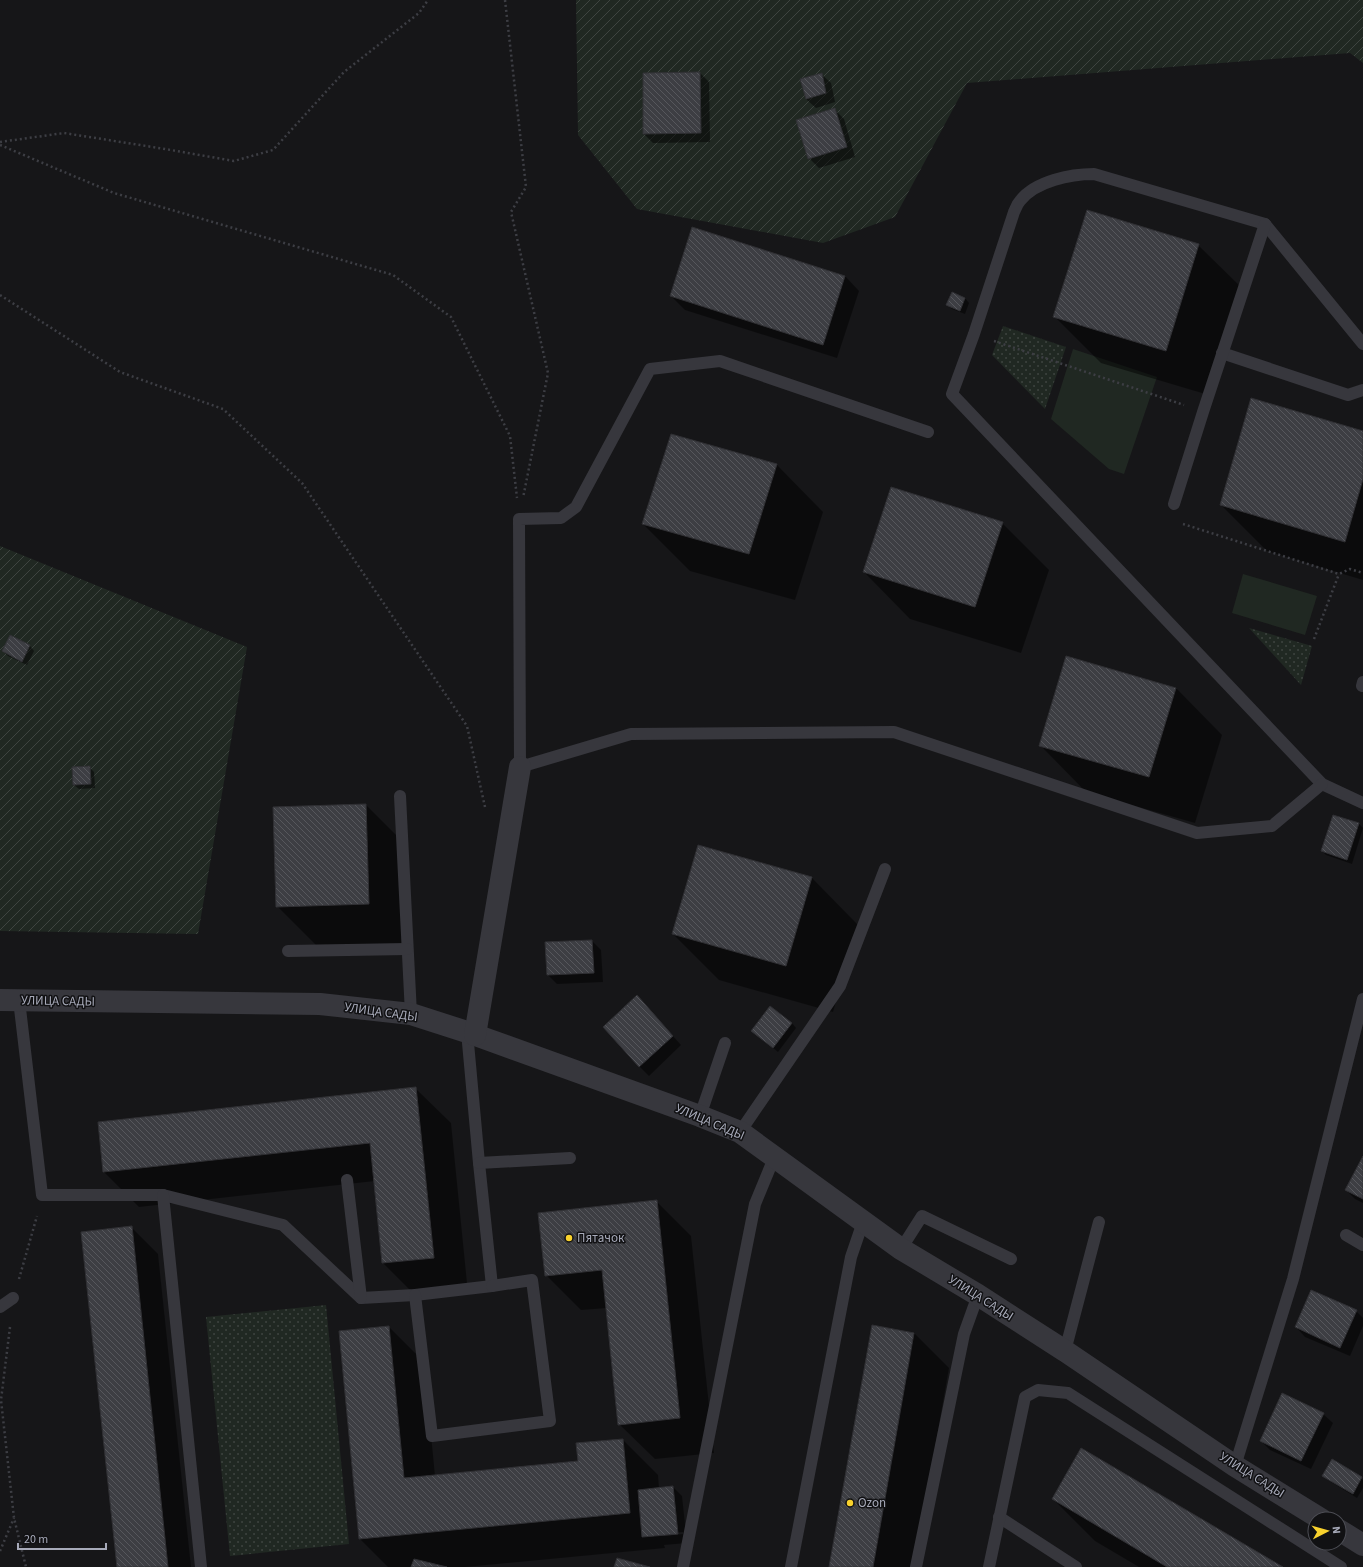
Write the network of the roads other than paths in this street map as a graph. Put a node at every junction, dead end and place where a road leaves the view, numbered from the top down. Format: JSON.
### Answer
{"nodes":[{"id":1,"x":1265,"y":224,"type":"junction"},
{"id":2,"x":1363,"y":344,"type":"edge"},
{"id":3,"x":1222,"y":353,"type":"junction"},
{"id":4,"x":1363,"y":390,"type":"edge"},
{"id":5,"x":928,"y":432,"type":"dead end"},
{"id":6,"x":1174,"y":504,"type":"road end"},
{"id":7,"x":520,"y":767,"type":"junction"},
{"id":8,"x":1322,"y":784,"type":"junction"},
{"id":9,"x":400,"y":796,"type":"dead end"},
{"id":10,"x":1363,"y":803,"type":"edge"},
{"id":11,"x":884,"y":870,"type":"dead end"},
{"id":12,"x":407,"y":949,"type":"junction"},
{"id":13,"x":288,"y":951,"type":"dead end"},
{"id":14,"x":1363,"y":999,"type":"edge"},
{"id":15,"x":9,"y":1000,"type":"edge"},
{"id":16,"x":411,"y":1014,"type":"junction"},
{"id":17,"x":471,"y":1034,"type":"junction"},
{"id":18,"x":725,"y":1042,"type":"dead end"},
{"id":19,"x":700,"y":1116,"type":"junction"},
{"id":20,"x":740,"y":1132,"type":"junction"},
{"id":21,"x":570,"y":1158,"type":"dead end"},
{"id":22,"x":774,"y":1158,"type":"junction"},
{"id":23,"x":479,"y":1163,"type":"junction"},
{"id":24,"x":347,"y":1180,"type":"dead end"},
{"id":25,"x":163,"y":1195,"type":"junction"},
{"id":26,"x":863,"y":1222,"type":"junction"},
{"id":27,"x":1099,"y":1222,"type":"dead end"},
{"id":28,"x":1346,"y":1235,"type":"dead end"},
{"id":29,"x":1363,"y":1245,"type":"edge"},
{"id":30,"x":901,"y":1249,"type":"junction"},
{"id":31,"x":1011,"y":1259,"type":"dead end"},
{"id":32,"x":492,"y":1286,"type":"junction"},
{"id":33,"x":414,"y":1295,"type":"junction"},
{"id":34,"x":978,"y":1295,"type":"junction"},
{"id":35,"x":13,"y":1298,"type":"road end"},
{"id":36,"x":361,"y":1298,"type":"junction"},
{"id":37,"x":0,"y":1307,"type":"edge"},
{"id":38,"x":1065,"y":1351,"type":"junction"},
{"id":39,"x":1235,"y":1466,"type":"junction"},
{"id":40,"x":1308,"y":1511,"type":"edge"},
{"id":41,"x":998,"y":1517,"type":"junction"},
{"id":42,"x":1347,"y":1535,"type":"edge"},
{"id":43,"x":1363,"y":1545,"type":"edge"},
{"id":44,"x":201,"y":1567,"type":"edge"},
{"id":45,"x":683,"y":1567,"type":"edge"},
{"id":46,"x":791,"y":1567,"type":"edge"},
{"id":47,"x":916,"y":1567,"type":"edge"},
{"id":48,"x":989,"y":1567,"type":"edge"},
{"id":49,"x":1076,"y":1567,"type":"edge"},
{"id":50,"x":1341,"y":1567,"type":"edge"}],
"edges":[{"from":1,"to":2,"type":"lane"},
{"from":1,"to":3,"type":"lane"},
{"from":1,"to":8,"type":"lane"},
{"from":3,"to":4,"type":"lane"},
{"from":3,"to":6,"type":"lane"},
{"from":5,"to":7,"type":"lane"},
{"from":7,"to":8,"type":"lane"},
{"from":7,"to":17,"type":"street"},
{"from":8,"to":10,"type":"lane"},
{"from":9,"to":12,"type":"lane"},
{"from":11,"to":20,"type":"lane"},
{"from":12,"to":13,"type":"lane"},
{"from":12,"to":16,"type":"lane"},
{"from":14,"to":39,"type":"lane"},
{"from":15,"to":16,"type":"street","name":"УЛИЦА САДЫ"},
{"from":15,"to":25,"type":"lane"},
{"from":16,"to":17,"type":"street","name":"УЛИЦА САДЫ"},
{"from":17,"to":19,"type":"street","name":"УЛИЦА САДЫ"},
{"from":17,"to":23,"type":"lane"},
{"from":18,"to":19,"type":"lane"},
{"from":19,"to":20,"type":"street","name":"УЛИЦА САДЫ"},
{"from":20,"to":22,"type":"street","name":"УЛИЦА САДЫ"},
{"from":21,"to":23,"type":"lane"},
{"from":22,"to":26,"type":"street","name":"УЛИЦА САДЫ"},
{"from":22,"to":45,"type":"lane"},
{"from":23,"to":32,"type":"lane"},
{"from":24,"to":36,"type":"lane"},
{"from":25,"to":36,"type":"lane"},
{"from":25,"to":44,"type":"lane"},
{"from":26,"to":30,"type":"street","name":"УЛИЦА САДЫ"},
{"from":26,"to":46,"type":"lane"},
{"from":27,"to":38,"type":"lane"},
{"from":28,"to":29,"type":"lane"},
{"from":30,"to":31,"type":"lane"},
{"from":30,"to":34,"type":"street","name":"УЛИЦА САДЫ"},
{"from":32,"to":33,"type":"lane"},
{"from":32,"to":33,"type":"lane"},
{"from":33,"to":36,"type":"lane"},
{"from":34,"to":38,"type":"street","name":"УЛИЦА САДЫ"},
{"from":34,"to":47,"type":"lane"},
{"from":35,"to":37,"type":"lane"},
{"from":38,"to":39,"type":"street","name":"УЛИЦА САДЫ"},
{"from":39,"to":40,"type":"street","name":"УЛИЦА САДЫ"},
{"from":41,"to":48,"type":"lane"},
{"from":41,"to":49,"type":"lane"},
{"from":41,"to":50,"type":"lane"},
{"from":42,"to":43,"type":"street"}]}
